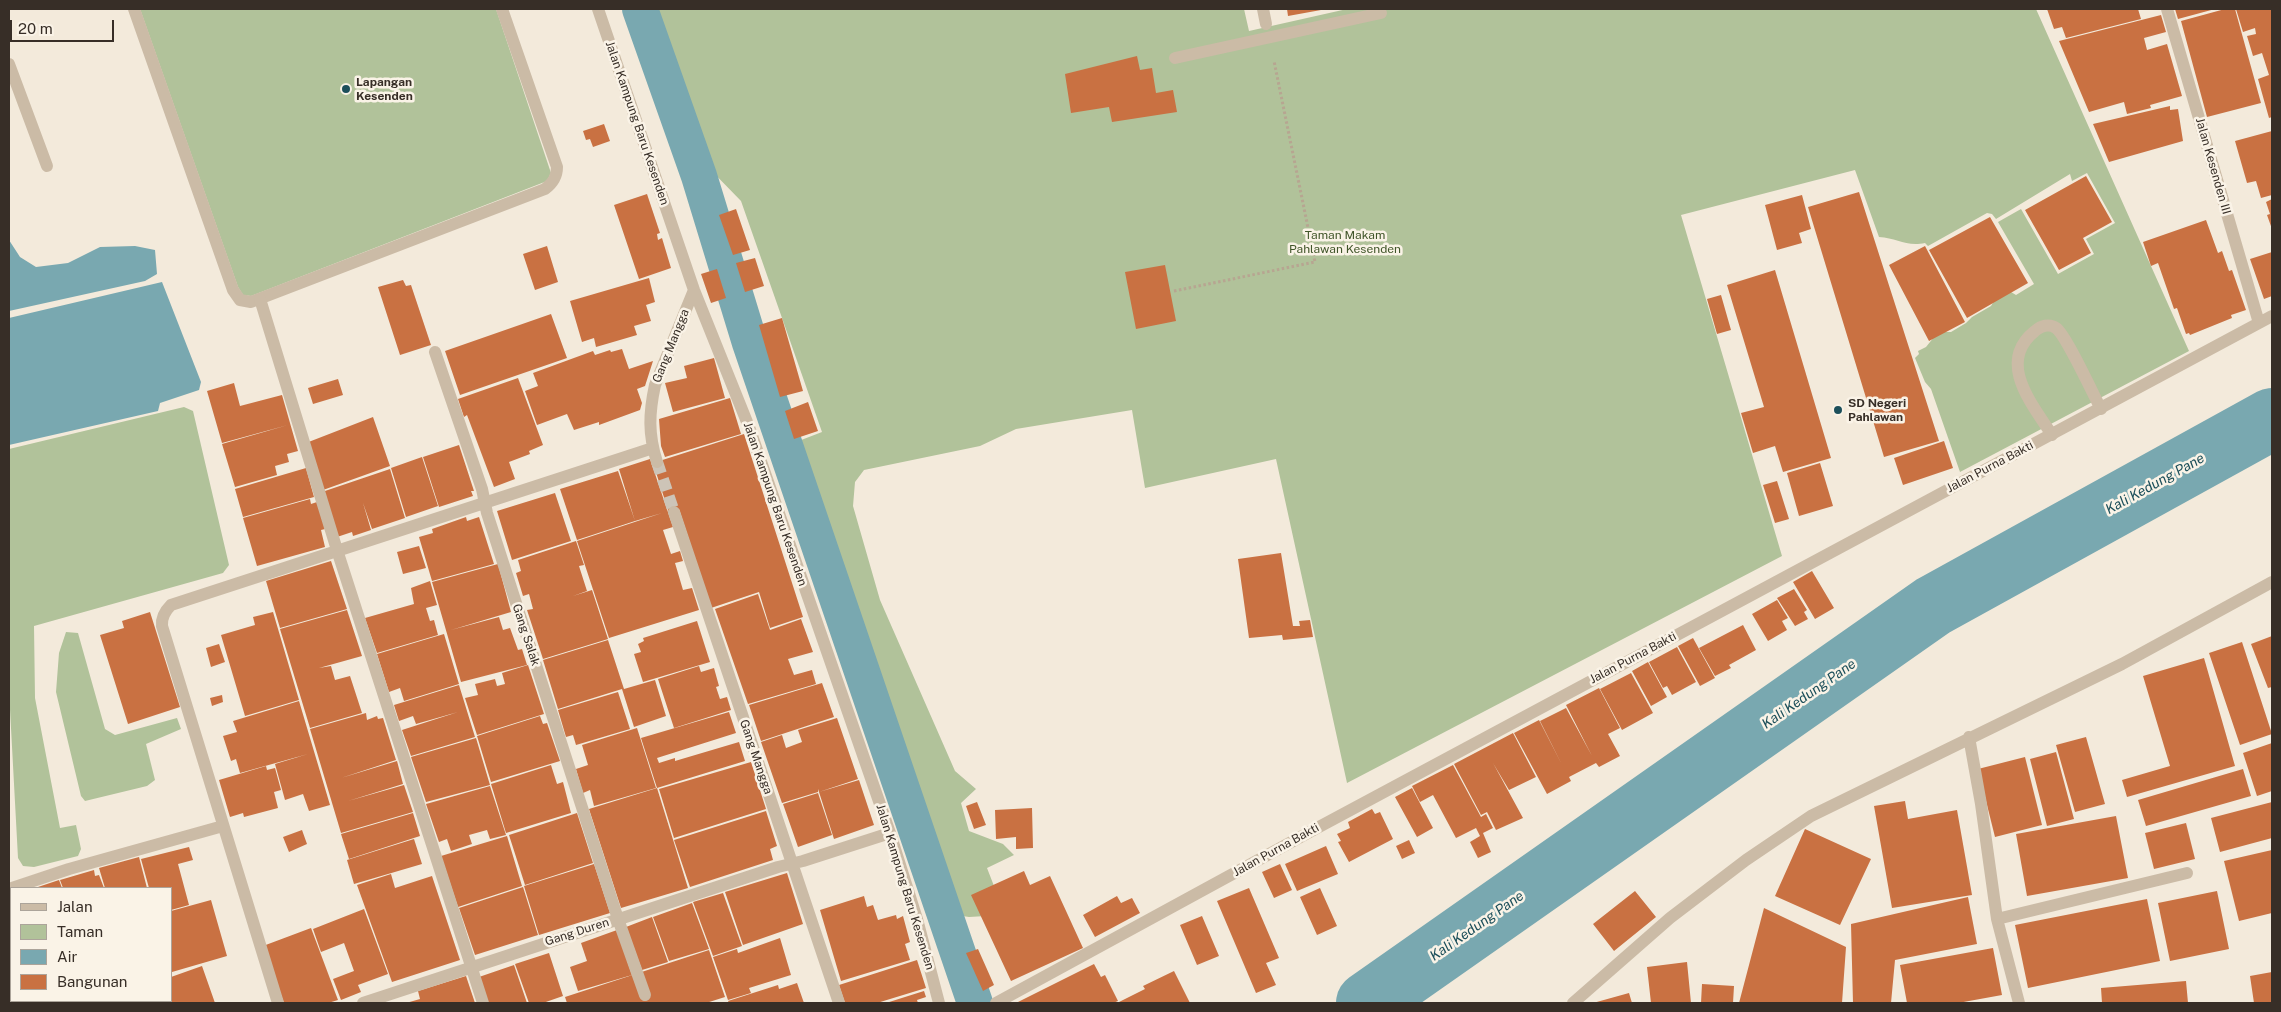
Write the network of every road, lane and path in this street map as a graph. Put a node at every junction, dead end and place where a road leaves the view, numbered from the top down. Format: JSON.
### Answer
{"nodes":[{"id":1,"x":134,"y":9,"type":"edge"},
{"id":2,"x":502,"y":9,"type":"edge"},
{"id":3,"x":598,"y":9,"type":"edge"},
{"id":4,"x":1263,"y":9,"type":"edge"},
{"id":5,"x":2167,"y":9,"type":"edge"},
{"id":6,"x":1381,"y":13,"type":"dead end"},
{"id":7,"x":1269,"y":38,"type":"junction"},
{"id":8,"x":1175,"y":58,"type":"dead end"},
{"id":9,"x":9,"y":64,"type":"edge"},
{"id":10,"x":47,"y":166,"type":"dead end"},
{"id":11,"x":694,"y":290,"type":"junction"},
{"id":12,"x":1174,"y":291,"type":"dead end"},
{"id":13,"x":260,"y":299,"type":"junction"},
{"id":14,"x":2272,"y":316,"type":"edge"},
{"id":15,"x":2259,"y":323,"type":"junction"},
{"id":16,"x":435,"y":352,"type":"dead end"},
{"id":17,"x":2101,"y":409,"type":"junction"},
{"id":18,"x":2052,"y":435,"type":"junction"},
{"id":19,"x":653,"y":448,"type":"junction"},
{"id":20,"x":657,"y":462,"type":"tunnel mouth"},
{"id":21,"x":485,"y":503,"type":"junction"},
{"id":22,"x":674,"y":512,"type":"tunnel mouth"},
{"id":23,"x":336,"y":550,"type":"junction"},
{"id":24,"x":2272,"y":582,"type":"edge"},
{"id":25,"x":1969,"y":737,"type":"junction"},
{"id":26,"x":223,"y":826,"type":"junction"},
{"id":27,"x":890,"y":833,"type":"junction"},
{"id":28,"x":792,"y":864,"type":"junction"},
{"id":29,"x":2187,"y":873,"type":"dead end"},
{"id":30,"x":17,"y":887,"type":"edge"},
{"id":31,"x":618,"y":919,"type":"junction"},
{"id":32,"x":1998,"y":919,"type":"junction"},
{"id":33,"x":471,"y":967,"type":"junction"},
{"id":34,"x":645,"y":995,"type":"dead end"},
{"id":35,"x":278,"y":1003,"type":"edge"},
{"id":36,"x":363,"y":1003,"type":"edge"},
{"id":37,"x":483,"y":1003,"type":"edge"},
{"id":38,"x":839,"y":1003,"type":"edge"},
{"id":39,"x":939,"y":1003,"type":"edge"},
{"id":40,"x":996,"y":1003,"type":"edge"},
{"id":41,"x":1573,"y":1003,"type":"edge"},
{"id":42,"x":2019,"y":1003,"type":"edge"}],
"edges":[{"from":1,"to":13,"type":"street"},
{"from":2,"to":13,"type":"street"},
{"from":3,"to":11,"type":"street","name":"Jalan Kampung Baru Kesenden"},
{"from":4,"to":7,"type":"street"},
{"from":5,"to":15,"type":"street","name":"Jalan Kesenden III"},
{"from":6,"to":7,"type":"street"},
{"from":7,"to":8,"type":"street"},
{"from":7,"to":12,"type":"path"},
{"from":9,"to":10,"type":"street"},
{"from":11,"to":19,"type":"street","name":"Gang Mangga"},
{"from":11,"to":27,"type":"street","name":"Jalan Kampung Baru Kesenden"},
{"from":13,"to":23,"type":"street"},
{"from":14,"to":15,"type":"street","name":"Jalan Purna Bakti"},
{"from":15,"to":17,"type":"street","name":"Jalan Purna Bakti"},
{"from":16,"to":21,"type":"street","name":"Gang Salak"},
{"from":17,"to":18,"type":"street","name":"Jalan Purna Bakti"},
{"from":17,"to":18,"type":"street"},
{"from":18,"to":40,"type":"street","name":"Jalan Purna Bakti"},
{"from":19,"to":20,"type":"street","name":"Gang Mangga"},
{"from":19,"to":21,"type":"street"},
{"from":21,"to":23,"type":"street"},
{"from":21,"to":31,"type":"street","name":"Gang Salak"},
{"from":22,"to":28,"type":"street","name":"Gang Mangga"},
{"from":23,"to":26,"type":"street"},
{"from":23,"to":33,"type":"street"},
{"from":24,"to":25,"type":"street"},
{"from":25,"to":32,"type":"street"},
{"from":25,"to":41,"type":"street"},
{"from":26,"to":30,"type":"street"},
{"from":26,"to":35,"type":"street"},
{"from":27,"to":28,"type":"street","name":"Gang Duren"},
{"from":27,"to":39,"type":"street","name":"Jalan Kampung Baru Kesenden"},
{"from":28,"to":31,"type":"street","name":"Gang Duren"},
{"from":28,"to":38,"type":"street","name":"Gang Mangga"},
{"from":29,"to":32,"type":"street"},
{"from":31,"to":33,"type":"street","name":"Gang Duren"},
{"from":31,"to":34,"type":"street","name":"Gang Salak"},
{"from":32,"to":42,"type":"street"},
{"from":33,"to":36,"type":"street","name":"Gang Duren"},
{"from":33,"to":37,"type":"street"}]}
